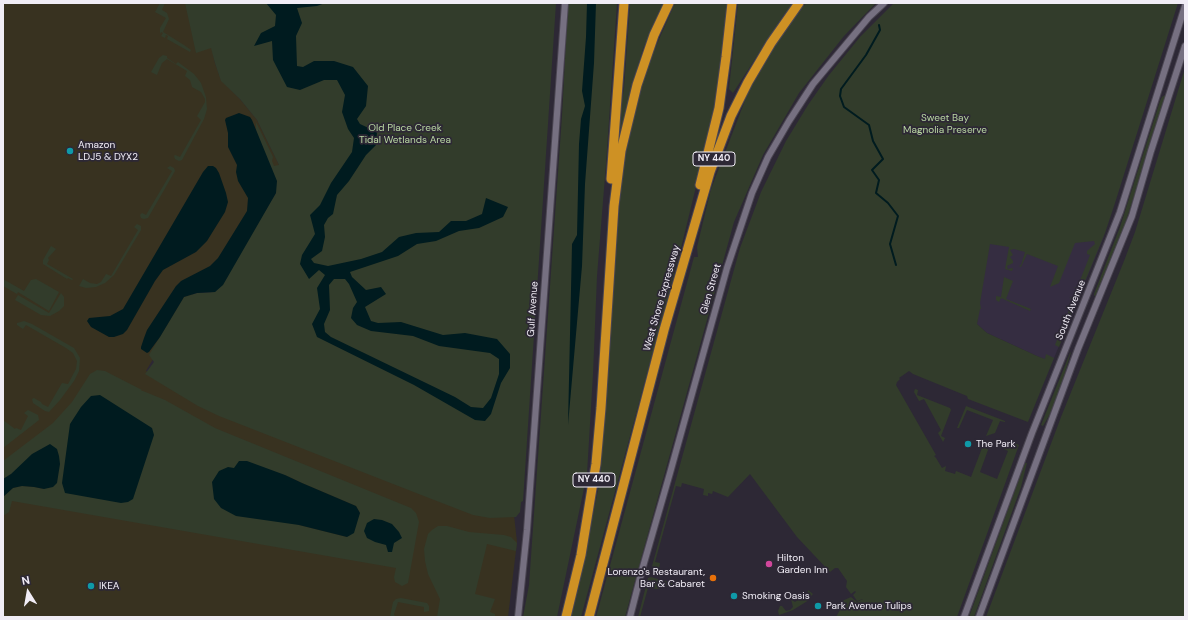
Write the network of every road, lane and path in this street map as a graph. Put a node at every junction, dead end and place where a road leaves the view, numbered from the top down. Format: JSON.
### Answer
{"nodes":[{"id":1,"x":565,"y":3,"type":"edge"},
{"id":2,"x":624,"y":3,"type":"edge"},
{"id":3,"x":669,"y":3,"type":"edge"},
{"id":4,"x":732,"y":3,"type":"edge"},
{"id":5,"x":799,"y":3,"type":"edge"},
{"id":6,"x":884,"y":3,"type":"edge"},
{"id":7,"x":1185,"y":6,"type":"edge"},
{"id":8,"x":1185,"y":46,"type":"edge"},
{"id":9,"x":612,"y":246,"type":"junction"},
{"id":10,"x":664,"y":330,"type":"junction"},
{"id":11,"x":518,"y":617,"type":"edge"},
{"id":12,"x":566,"y":617,"type":"edge"},
{"id":13,"x":589,"y":617,"type":"edge"},
{"id":14,"x":630,"y":617,"type":"edge"},
{"id":15,"x":964,"y":617,"type":"edge"},
{"id":16,"x":979,"y":617,"type":"edge"}],
"edges":[{"from":1,"to":11,"type":"street","name":"Gulf Avenue"},
{"from":2,"to":9,"type":"highway"},
{"from":3,"to":9,"type":"highway","number":"NY 440"},
{"from":4,"to":10,"type":"highway"},
{"from":5,"to":10,"type":"highway","name":"West Shore Expressway","number":"NY 440"},
{"from":6,"to":14,"type":"street","name":"Glen Street"},
{"from":7,"to":15,"type":"street","name":"South Avenue"},
{"from":8,"to":16,"type":"street","name":"South Avenue"},
{"from":9,"to":12,"type":"highway","number":"NY 440"},
{"from":10,"to":13,"type":"highway","name":"West Shore Expressway","number":"NY 440"}]}
